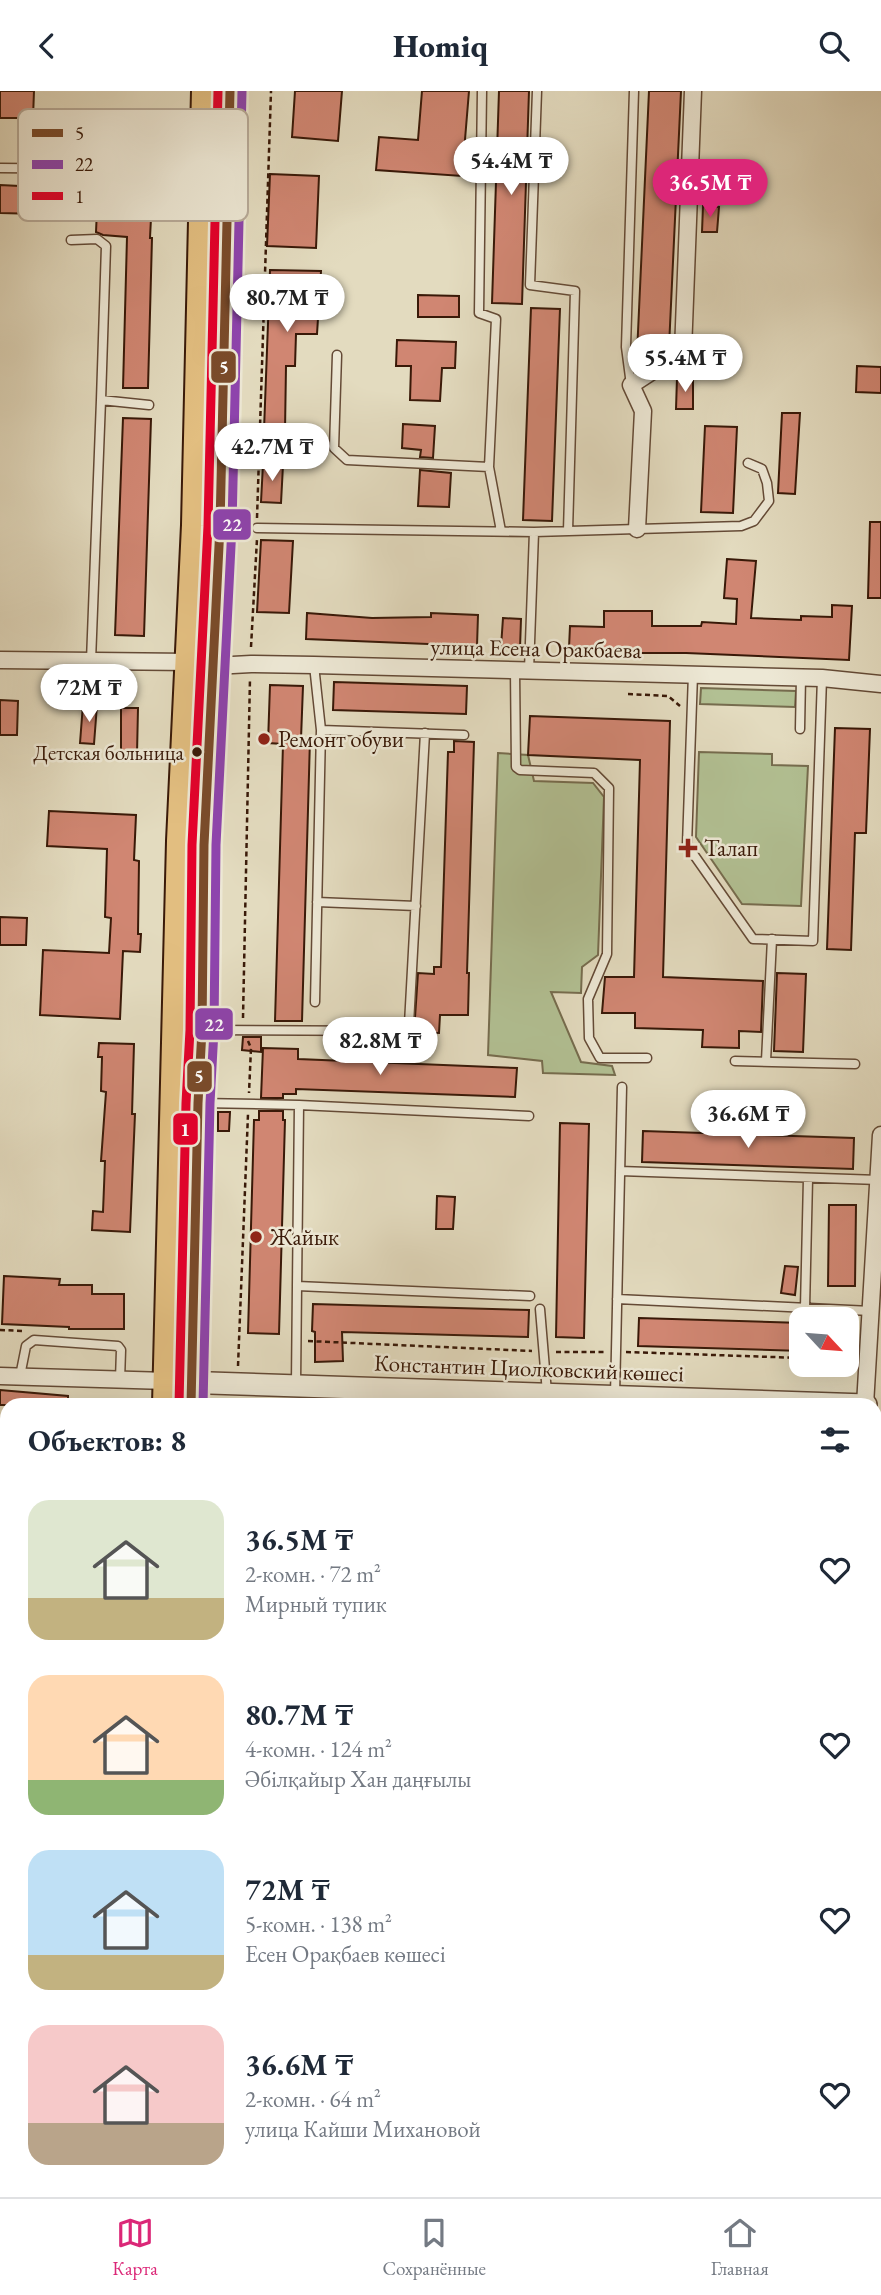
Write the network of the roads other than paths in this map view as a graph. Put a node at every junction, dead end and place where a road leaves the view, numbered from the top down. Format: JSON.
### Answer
{"nodes":[{"id":1,"x":205,"y":91,"type":"edge"},
{"id":2,"x":230,"y":91,"type":"edge"},
{"id":3,"x":482,"y":91,"type":"edge"},
{"id":4,"x":537,"y":91,"type":"edge"},
{"id":5,"x":634,"y":91,"type":"edge"},
{"id":6,"x":693,"y":91,"type":"edge"},
{"id":7,"x":208,"y":109,"type":"edge"},
{"id":8,"x":227,"y":109,"type":"edge"},
{"id":9,"x":0,"y":168,"type":"edge"},
{"id":10,"x":18,"y":168,"type":"edge"},
{"id":11,"x":218,"y":221,"type":"edge"},
{"id":12,"x":71,"y":240,"type":"dead end"},
{"id":13,"x":337,"y":355,"type":"dead end"},
{"id":14,"x":631,"y":385,"type":"junction"},
{"id":15,"x":101,"y":400,"type":"junction"},
{"id":16,"x":149,"y":405,"type":"dead end"},
{"id":17,"x":748,"y":463,"type":"dead end"},
{"id":18,"x":489,"y":467,"type":"junction"},
{"id":19,"x":257,"y":528,"type":"road end"},
{"id":20,"x":637,"y":529,"type":"junction"},
{"id":21,"x":501,"y":531,"type":"junction"},
{"id":22,"x":568,"y":531,"type":"junction"},
{"id":23,"x":534,"y":532,"type":"junction"},
{"id":24,"x":0,"y":660,"type":"edge"},
{"id":25,"x":91,"y":661,"type":"junction"},
{"id":26,"x":202,"y":664,"type":"junction"},
{"id":27,"x":314,"y":665,"type":"junction"},
{"id":28,"x":522,"y":670,"type":"junction"},
{"id":29,"x":693,"y":674,"type":"junction"},
{"id":30,"x":801,"y":677,"type":"junction"},
{"id":31,"x":822,"y":678,"type":"junction"},
{"id":32,"x":881,"y":684,"type":"edge"},
{"id":33,"x":800,"y":729,"type":"dead end"},
{"id":34,"x":321,"y":730,"type":"junction"},
{"id":35,"x":425,"y":733,"type":"junction"},
{"id":36,"x":464,"y":735,"type":"dead end"},
{"id":37,"x":317,"y":902,"type":"junction"},
{"id":38,"x":416,"y":907,"type":"junction"},
{"id":39,"x":772,"y":939,"type":"junction"},
{"id":40,"x":315,"y":1002,"type":"dead end"},
{"id":41,"x":202,"y":1030,"type":"junction"},
{"id":42,"x":647,"y":1058,"type":"dead end"},
{"id":43,"x":735,"y":1061,"type":"dead end"},
{"id":44,"x":766,"y":1061,"type":"junction"},
{"id":45,"x":855,"y":1064,"type":"dead end"},
{"id":46,"x":622,"y":1087,"type":"dead end"},
{"id":47,"x":198,"y":1103,"type":"junction"},
{"id":48,"x":299,"y":1105,"type":"junction"},
{"id":49,"x":528,"y":1115,"type":"dead end"},
{"id":50,"x":881,"y":1135,"type":"edge"},
{"id":51,"x":620,"y":1171,"type":"junction"},
{"id":52,"x":808,"y":1179,"type":"junction"},
{"id":53,"x":879,"y":1180,"type":"junction"},
{"id":54,"x":297,"y":1286,"type":"junction"},
{"id":55,"x":530,"y":1296,"type":"dead end"},
{"id":56,"x":617,"y":1299,"type":"junction"},
{"id":57,"x":789,"y":1307,"type":"edge"},
{"id":58,"x":805,"y":1307,"type":"edge"},
{"id":59,"x":540,"y":1309,"type":"dead end"},
{"id":60,"x":859,"y":1310,"type":"edge"},
{"id":61,"x":871,"y":1311,"type":"junction"},
{"id":62,"x":0,"y":1376,"type":"edge"},
{"id":63,"x":20,"y":1377,"type":"junction"},
{"id":64,"x":120,"y":1380,"type":"junction"},
{"id":65,"x":296,"y":1386,"type":"junction"},
{"id":66,"x":179,"y":1394,"type":"edge"},
{"id":67,"x":376,"y":1397,"type":"edge"},
{"id":68,"x":615,"y":1397,"type":"junction"},
{"id":69,"x":433,"y":1398,"type":"edge"},
{"id":70,"x":548,"y":1398,"type":"edge"},
{"id":71,"x":593,"y":1398,"type":"edge"},
{"id":72,"x":643,"y":1398,"type":"edge"},
{"id":73,"x":865,"y":1398,"type":"edge"}],
"edges":[{"from":1,"to":7,"type":"main road"},
{"from":2,"to":8,"type":"main road"},
{"from":3,"to":18,"type":"lane"},
{"from":4,"to":22,"type":"lane"},
{"from":5,"to":14,"type":"lane"},
{"from":6,"to":14,"type":"street"},
{"from":9,"to":10,"type":"lane"},
{"from":11,"to":26,"type":"main road"},
{"from":12,"to":15,"type":"lane"},
{"from":13,"to":18,"type":"lane"},
{"from":14,"to":20,"type":"street"},
{"from":15,"to":16,"type":"lane"},
{"from":15,"to":25,"type":"lane"},
{"from":17,"to":20,"type":"lane"},
{"from":18,"to":21,"type":"lane"},
{"from":19,"to":21,"type":"lane"},
{"from":20,"to":22,"type":"lane"},
{"from":21,"to":23,"type":"lane"},
{"from":22,"to":23,"type":"lane"},
{"from":23,"to":28,"type":"lane"},
{"from":24,"to":25,"type":"street","name":"улица Есена Оракбаева"},
{"from":25,"to":26,"type":"street","name":"улица Есена Оракбаева"},
{"from":26,"to":27,"type":"street","name":"улица Есена Оракбаева"},
{"from":26,"to":41,"type":"main road"},
{"from":26,"to":66,"type":"main road"},
{"from":27,"to":28,"type":"street","name":"улица Есена Оракбаева"},
{"from":27,"to":34,"type":"lane"},
{"from":28,"to":29,"type":"street","name":"улица Есена Оракбаева"},
{"from":28,"to":42,"type":"lane"},
{"from":29,"to":30,"type":"street","name":"улица Есена Оракбаева"},
{"from":29,"to":39,"type":"lane"},
{"from":30,"to":31,"type":"street","name":"улица Есена Оракбаева"},
{"from":30,"to":33,"type":"lane"},
{"from":31,"to":32,"type":"street","name":"улица Есена Оракбаева"},
{"from":31,"to":39,"type":"lane"},
{"from":34,"to":35,"type":"lane"},
{"from":34,"to":37,"type":"lane"},
{"from":35,"to":36,"type":"lane"},
{"from":35,"to":38,"type":"lane"},
{"from":37,"to":38,"type":"lane"},
{"from":37,"to":40,"type":"lane"},
{"from":38,"to":41,"type":"lane"},
{"from":39,"to":44,"type":"lane"},
{"from":41,"to":47,"type":"main road"},
{"from":43,"to":44,"type":"lane"},
{"from":44,"to":45,"type":"lane"},
{"from":46,"to":51,"type":"lane"},
{"from":47,"to":48,"type":"lane"},
{"from":47,"to":66,"type":"main road"},
{"from":48,"to":49,"type":"lane"},
{"from":48,"to":54,"type":"lane"},
{"from":50,"to":53,"type":"street"},
{"from":51,"to":52,"type":"lane"},
{"from":51,"to":56,"type":"lane"},
{"from":52,"to":53,"type":"lane"},
{"from":52,"to":58,"type":"lane"},
{"from":53,"to":61,"type":"street"},
{"from":54,"to":55,"type":"lane"},
{"from":54,"to":65,"type":"lane"},
{"from":56,"to":57,"type":"lane"},
{"from":56,"to":68,"type":"lane"},
{"from":59,"to":70,"type":"lane"},
{"from":60,"to":61,"type":"lane"},
{"from":61,"to":73,"type":"street"},
{"from":62,"to":63,"type":"street"},
{"from":63,"to":64,"type":"street"},
{"from":63,"to":64,"type":"lane"},
{"from":64,"to":66,"type":"street"},
{"from":65,"to":66,"type":"street","name":"Константин Циолковский көшесі"},
{"from":65,"to":67,"type":"street","name":"Константин Циолковский көшесі"},
{"from":67,"to":69,"type":"street","name":"Константин Циолковский көшесі"},
{"from":68,"to":71,"type":"street","name":"Константин Циолковский көшесі"},
{"from":68,"to":72,"type":"street","name":"Константин Циолковский көшесі"}]}
